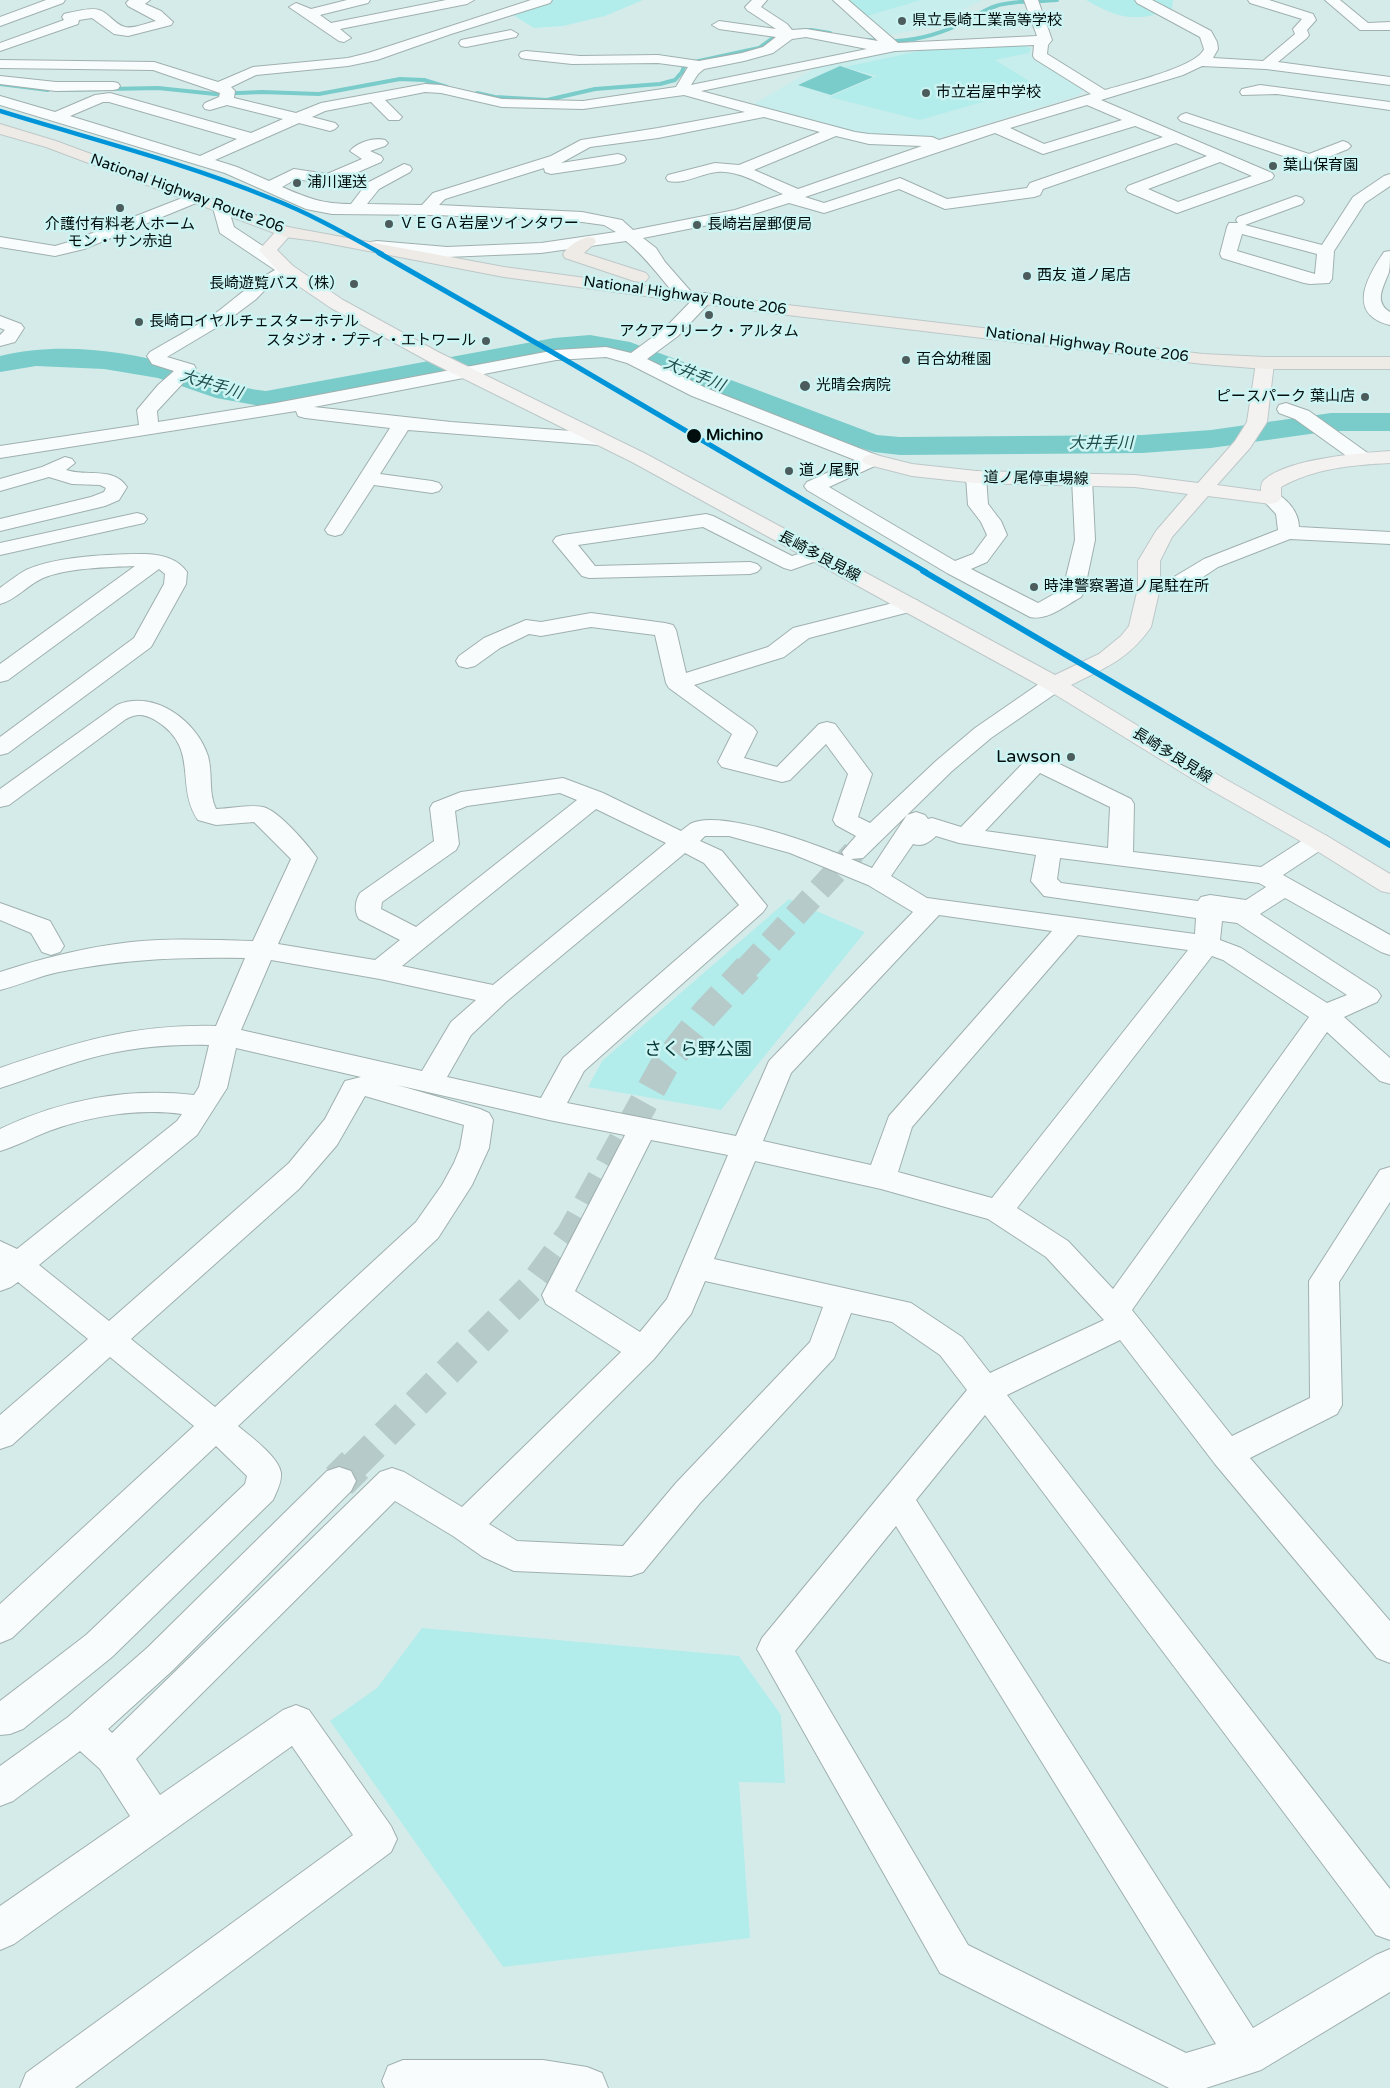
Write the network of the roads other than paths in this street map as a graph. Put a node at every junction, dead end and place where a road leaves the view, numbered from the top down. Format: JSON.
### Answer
{"nodes":[{"id":1,"x":58,"y":0,"type":"edge"},
{"id":2,"x":90,"y":0,"type":"edge"},
{"id":3,"x":143,"y":0,"type":"edge"},
{"id":4,"x":282,"y":0,"type":"edge"},
{"id":5,"x":324,"y":0,"type":"edge"},
{"id":6,"x":363,"y":0,"type":"edge"},
{"id":7,"x":467,"y":0,"type":"edge"},
{"id":8,"x":544,"y":0,"type":"edge"},
{"id":9,"x":760,"y":0,"type":"edge"},
{"id":10,"x":840,"y":0,"type":"edge"},
{"id":11,"x":1142,"y":0,"type":"edge"},
{"id":12,"x":1255,"y":0,"type":"edge"},
{"id":13,"x":1291,"y":0,"type":"edge"},
{"id":14,"x":1332,"y":0,"type":"edge"},
{"id":15,"x":1032,"y":3,"type":"edge"},
{"id":16,"x":1274,"y":6,"type":"junction"},
{"id":17,"x":296,"y":7,"type":"junction"},
{"id":18,"x":97,"y":13,"type":"junction"},
{"id":19,"x":310,"y":14,"type":"junction"},
{"id":20,"x":0,"y":22,"type":"edge"},
{"id":21,"x":719,"y":25,"type":"dead end"},
{"id":22,"x":1390,"y":26,"type":"edge"},
{"id":23,"x":330,"y":27,"type":"junction"},
{"id":24,"x":780,"y":32,"type":"junction"},
{"id":25,"x":511,"y":34,"type":"dead end"},
{"id":26,"x":1045,"y":40,"type":"junction"},
{"id":27,"x":889,"y":42,"type":"junction"},
{"id":28,"x":466,"y":43,"type":"dead end"},
{"id":29,"x":0,"y":46,"type":"edge"},
{"id":30,"x":746,"y":46,"type":"dead end"},
{"id":31,"x":765,"y":51,"type":"junction"},
{"id":32,"x":526,"y":55,"type":"dead end"},
{"id":33,"x":372,"y":57,"type":"junction"},
{"id":34,"x":1200,"y":62,"type":"junction"},
{"id":35,"x":0,"y":64,"type":"edge"},
{"id":36,"x":700,"y":65,"type":"junction"},
{"id":37,"x":1266,"y":65,"type":"junction"},
{"id":38,"x":798,"y":67,"type":"junction"},
{"id":39,"x":184,"y":76,"type":"junction"},
{"id":40,"x":0,"y":80,"type":"edge"},
{"id":41,"x":666,"y":80,"type":"dead end"},
{"id":42,"x":1390,"y":82,"type":"edge"},
{"id":43,"x":166,"y":84,"type":"dead end"},
{"id":44,"x":127,"y":86,"type":"dead end"},
{"id":45,"x":684,"y":88,"type":"junction"},
{"id":46,"x":1247,"y":92,"type":"dead end"},
{"id":47,"x":224,"y":94,"type":"junction"},
{"id":48,"x":1103,"y":95,"type":"junction"},
{"id":49,"x":374,"y":97,"type":"junction"},
{"id":50,"x":0,"y":100,"type":"edge"},
{"id":51,"x":1088,"y":100,"type":"junction"},
{"id":52,"x":1390,"y":106,"type":"edge"},
{"id":53,"x":767,"y":112,"type":"junction"},
{"id":54,"x":55,"y":117,"type":"junction"},
{"id":55,"x":297,"y":117,"type":"junction"},
{"id":56,"x":394,"y":117,"type":"dead end"},
{"id":57,"x":183,"y":118,"type":"junction"},
{"id":58,"x":1186,"y":118,"type":"dead end"},
{"id":59,"x":1135,"y":121,"type":"junction"},
{"id":60,"x":330,"y":126,"type":"dead end"},
{"id":61,"x":995,"y":127,"type":"junction"},
{"id":62,"x":0,"y":129,"type":"edge"},
{"id":63,"x":835,"y":131,"type":"junction"},
{"id":64,"x":251,"y":138,"type":"junction"},
{"id":65,"x":1176,"y":138,"type":"junction"},
{"id":66,"x":380,"y":143,"type":"dead end"},
{"id":67,"x":946,"y":143,"type":"junction"},
{"id":68,"x":1343,"y":146,"type":"dead end"},
{"id":69,"x":1220,"y":157,"type":"junction"},
{"id":70,"x":618,"y":159,"type":"dead end"},
{"id":71,"x":1310,"y":160,"type":"junction"},
{"id":72,"x":201,"y":161,"type":"junction"},
{"id":73,"x":404,"y":169,"type":"dead end"},
{"id":74,"x":740,"y":170,"type":"junction"},
{"id":75,"x":517,"y":172,"type":"junction"},
{"id":76,"x":1266,"y":176,"type":"junction"},
{"id":77,"x":674,"y":178,"type":"dead end"},
{"id":78,"x":1390,"y":179,"type":"edge"},
{"id":79,"x":270,"y":188,"type":"junction"},
{"id":80,"x":794,"y":196,"type":"junction"},
{"id":81,"x":195,"y":198,"type":"junction"},
{"id":82,"x":1296,"y":202,"type":"dead end"},
{"id":83,"x":221,"y":208,"type":"junction"},
{"id":84,"x":355,"y":210,"type":"junction"},
{"id":85,"x":426,"y":210,"type":"junction"},
{"id":86,"x":1244,"y":220,"type":"dead end"},
{"id":87,"x":285,"y":232,"type":"junction"},
{"id":88,"x":631,"y":235,"type":"junction"},
{"id":89,"x":322,"y":237,"type":"junction"},
{"id":90,"x":588,"y":242,"type":"junction"},
{"id":91,"x":541,"y":248,"type":"junction"},
{"id":92,"x":1,"y":249,"type":"edge"},
{"id":93,"x":1326,"y":251,"type":"junction"},
{"id":94,"x":571,"y":254,"type":"junction"},
{"id":95,"x":1390,"y":256,"type":"edge"},
{"id":96,"x":287,"y":270,"type":"junction"},
{"id":97,"x":517,"y":272,"type":"junction"},
{"id":98,"x":582,"y":282,"type":"junction"},
{"id":99,"x":681,"y":295,"type":"junction"},
{"id":100,"x":704,"y":298,"type":"junction"},
{"id":101,"x":1390,"y":320,"type":"edge"},
{"id":102,"x":0,"y":321,"type":"edge"},
{"id":103,"x":0,"y":341,"type":"edge"},
{"id":104,"x":640,"y":356,"type":"junction"},
{"id":105,"x":1264,"y":363,"type":"junction"},
{"id":106,"x":1390,"y":363,"type":"edge"},
{"id":107,"x":466,"y":372,"type":"junction"},
{"id":108,"x":276,"y":409,"type":"junction"},
{"id":109,"x":1294,"y":412,"type":"dead end"},
{"id":110,"x":402,"y":424,"type":"junction"},
{"id":111,"x":150,"y":429,"type":"junction"},
{"id":112,"x":95,"y":438,"type":"junction"},
{"id":113,"x":598,"y":439,"type":"junction"},
{"id":114,"x":0,"y":452,"type":"edge"},
{"id":115,"x":1390,"y":457,"type":"edge"},
{"id":116,"x":1362,"y":458,"type":"junction"},
{"id":117,"x":872,"y":460,"type":"junction"},
{"id":118,"x":49,"y":471,"type":"junction"},
{"id":119,"x":368,"y":478,"type":"junction"},
{"id":120,"x":976,"y":478,"type":"junction"},
{"id":121,"x":1082,"y":479,"type":"junction"},
{"id":122,"x":0,"y":485,"type":"edge"},
{"id":123,"x":432,"y":487,"type":"dead end"},
{"id":124,"x":1201,"y":490,"type":"junction"},
{"id":125,"x":1271,"y":498,"type":"junction"},
{"id":126,"x":137,"y":519,"type":"dead end"},
{"id":127,"x":0,"y":525,"type":"edge"},
{"id":128,"x":335,"y":530,"type":"dead end"},
{"id":129,"x":1288,"y":533,"type":"junction"},
{"id":130,"x":1390,"y":538,"type":"edge"},
{"id":131,"x":0,"y":549,"type":"edge"},
{"id":132,"x":816,"y":555,"type":"junction"},
{"id":133,"x":156,"y":561,"type":"junction"},
{"id":134,"x":750,"y":568,"type":"dead end"},
{"id":135,"x":954,"y":569,"type":"junction"},
{"id":136,"x":1149,"y":588,"type":"junction"},
{"id":137,"x":0,"y":598,"type":"edge"},
{"id":138,"x":909,"y":605,"type":"junction"},
{"id":139,"x":466,"y":661,"type":"dead end"},
{"id":140,"x":0,"y":675,"type":"edge"},
{"id":141,"x":677,"y":682,"type":"junction"},
{"id":142,"x":1054,"y":684,"type":"junction"},
{"id":143,"x":2,"y":742,"type":"edge"},
{"id":144,"x":594,"y":798,"type":"junction"},
{"id":145,"x":0,"y":800,"type":"edge"},
{"id":146,"x":900,"y":808,"type":"junction"},
{"id":147,"x":872,"y":834,"type":"junction"},
{"id":148,"x":906,"y":834,"type":"junction"},
{"id":149,"x":967,"y":836,"type":"junction"},
{"id":150,"x":682,"y":841,"type":"junction"},
{"id":151,"x":1318,"y":841,"type":"junction"},
{"id":152,"x":1049,"y":849,"type":"junction"},
{"id":153,"x":854,"y":852,"type":"tunnel mouth"},
{"id":154,"x":1120,"y":857,"type":"junction"},
{"id":155,"x":876,"y":879,"type":"junction"},
{"id":156,"x":1275,"y":881,"type":"junction"},
{"id":157,"x":1390,"y":886,"type":"edge"},
{"id":158,"x":933,"y":906,"type":"junction"},
{"id":159,"x":0,"y":911,"type":"edge"},
{"id":160,"x":1210,"y":911,"type":"junction"},
{"id":161,"x":1070,"y":926,"type":"junction"},
{"id":162,"x":418,"y":939,"type":"junction"},
{"id":163,"x":1207,"y":944,"type":"junction"},
{"id":164,"x":51,"y":946,"type":"dead end"},
{"id":165,"x":1390,"y":946,"type":"edge"},
{"id":166,"x":262,"y":950,"type":"junction"},
{"id":167,"x":380,"y":970,"type":"junction"},
{"id":168,"x":0,"y":981,"type":"edge"},
{"id":169,"x":498,"y":995,"type":"junction"},
{"id":170,"x":1326,"y":1014,"type":"junction"},
{"id":171,"x":225,"y":1036,"type":"junction"},
{"id":172,"x":1390,"y":1074,"type":"edge"},
{"id":173,"x":0,"y":1078,"type":"edge"},
{"id":174,"x":429,"y":1083,"type":"junction"},
{"id":175,"x":202,"y":1106,"type":"junction"},
{"id":176,"x":549,"y":1110,"type":"junction"},
{"id":177,"x":643,"y":1128,"type":"junction"},
{"id":178,"x":0,"y":1141,"type":"edge"},
{"id":179,"x":746,"y":1148,"type":"junction"},
{"id":180,"x":881,"y":1178,"type":"junction"},
{"id":181,"x":1390,"y":1178,"type":"edge"},
{"id":182,"x":998,"y":1211,"type":"junction"},
{"id":183,"x":6,"y":1266,"type":"edge"},
{"id":184,"x":695,"y":1267,"type":"junction"},
{"id":185,"x":841,"y":1299,"type":"junction"},
{"id":186,"x":1120,"y":1317,"type":"junction"},
{"id":187,"x":109,"y":1338,"type":"junction"},
{"id":188,"x":643,"y":1350,"type":"junction"},
{"id":189,"x":986,"y":1390,"type":"junction"},
{"id":190,"x":215,"y":1425,"type":"junction"},
{"id":191,"x":0,"y":1435,"type":"edge"},
{"id":192,"x":1226,"y":1454,"type":"junction"},
{"id":193,"x":339,"y":1481,"type":"tunnel mouth"},
{"id":194,"x":898,"y":1500,"type":"junction"},
{"id":195,"x":465,"y":1526,"type":"junction"},
{"id":196,"x":0,"y":1627,"type":"edge"},
{"id":197,"x":1390,"y":1647,"type":"edge"},
{"id":198,"x":0,"y":1718,"type":"edge"},
{"id":199,"x":81,"y":1729,"type":"junction"},
{"id":200,"x":113,"y":1757,"type":"junction"},
{"id":201,"x":0,"y":1788,"type":"edge"},
{"id":202,"x":155,"y":1821,"type":"junction"},
{"id":203,"x":1390,"y":1921,"type":"edge"},
{"id":204,"x":0,"y":1930,"type":"edge"},
{"id":205,"x":1390,"y":1969,"type":"edge"},
{"id":206,"x":1246,"y":2055,"type":"junction"},
{"id":207,"x":84,"y":2070,"type":"edge"},
{"id":208,"x":403,"y":2082,"type":"dead end"},
{"id":209,"x":42,"y":2088,"type":"edge"},
{"id":210,"x":587,"y":2088,"type":"edge"}],
"edges":[{"from":1,"to":20,"type":"street"},
{"from":2,"to":18,"type":"street"},
{"from":3,"to":18,"type":"street"},
{"from":4,"to":17,"type":"street"},
{"from":5,"to":17,"type":"street"},
{"from":6,"to":19,"type":"street"},
{"from":7,"to":23,"type":"street"},
{"from":8,"to":33,"type":"street"},
{"from":9,"to":24,"type":"street"},
{"from":10,"to":27,"type":"street"},
{"from":11,"to":34,"type":"street"},
{"from":12,"to":16,"type":"street"},
{"from":13,"to":16,"type":"street"},
{"from":14,"to":22,"type":"street"},
{"from":15,"to":26,"type":"street"},
{"from":16,"to":37,"type":"street"},
{"from":17,"to":19,"type":"street"},
{"from":18,"to":29,"type":"street"},
{"from":19,"to":23,"type":"street"},
{"from":21,"to":24,"type":"street"},
{"from":23,"to":33,"type":"street"},
{"from":24,"to":27,"type":"street"},
{"from":24,"to":31,"type":"street"},
{"from":25,"to":28,"type":"street"},
{"from":26,"to":27,"type":"street"},
{"from":26,"to":48,"type":"street"},
{"from":27,"to":38,"type":"street"},
{"from":30,"to":31,"type":"street"},
{"from":31,"to":36,"type":"street"},
{"from":31,"to":38,"type":"street"},
{"from":32,"to":36,"type":"street"},
{"from":33,"to":47,"type":"street"},
{"from":34,"to":37,"type":"street"},
{"from":34,"to":48,"type":"street"},
{"from":35,"to":39,"type":"street"},
{"from":36,"to":45,"type":"street"},
{"from":37,"to":42,"type":"street"},
{"from":38,"to":45,"type":"street"},
{"from":39,"to":43,"type":"street"},
{"from":39,"to":47,"type":"street"},
{"from":40,"to":44,"type":"street"},
{"from":41,"to":45,"type":"street"},
{"from":45,"to":49,"type":"street"},
{"from":45,"to":53,"type":"street"},
{"from":46,"to":52,"type":"street"},
{"from":47,"to":55,"type":"street"},
{"from":47,"to":57,"type":"street"},
{"from":48,"to":51,"type":"street"},
{"from":49,"to":55,"type":"street"},
{"from":49,"to":56,"type":"street"},
{"from":50,"to":54,"type":"street"},
{"from":51,"to":59,"type":"street"},
{"from":51,"to":61,"type":"street"},
{"from":53,"to":63,"type":"street"},
{"from":53,"to":75,"type":"street"},
{"from":54,"to":57,"type":"street"},
{"from":54,"to":72,"type":"street"},
{"from":55,"to":60,"type":"street"},
{"from":55,"to":64,"type":"street"},
{"from":57,"to":64,"type":"street"},
{"from":58,"to":71,"type":"street"},
{"from":59,"to":61,"type":"street"},
{"from":59,"to":65,"type":"street"},
{"from":61,"to":67,"type":"street"},
{"from":62,"to":81,"type":"highway","name":"National Highway Route 206"},
{"from":63,"to":67,"type":"street"},
{"from":63,"to":74,"type":"street"},
{"from":64,"to":72,"type":"street"},
{"from":65,"to":69,"type":"street"},
{"from":65,"to":80,"type":"street"},
{"from":66,"to":79,"type":"street"},
{"from":67,"to":80,"type":"street"},
{"from":68,"to":71,"type":"street"},
{"from":69,"to":76,"type":"street"},
{"from":69,"to":76,"type":"street"},
{"from":70,"to":75,"type":"street"},
{"from":71,"to":76,"type":"street"},
{"from":72,"to":79,"type":"street"},
{"from":73,"to":84,"type":"street"},
{"from":74,"to":77,"type":"street"},
{"from":74,"to":80,"type":"street"},
{"from":75,"to":85,"type":"street"},
{"from":78,"to":93,"type":"street"},
{"from":79,"to":84,"type":"street"},
{"from":80,"to":88,"type":"street"},
{"from":81,"to":83,"type":"highway","name":"National Highway Route 206"},
{"from":81,"to":92,"type":"street"},
{"from":82,"to":86,"type":"street"},
{"from":83,"to":87,"type":"highway","name":"National Highway Route 206"},
{"from":83,"to":96,"type":"street"},
{"from":84,"to":85,"type":"street"},
{"from":85,"to":88,"type":"street"},
{"from":87,"to":89,"type":"highway","name":"National Highway Route 206"},
{"from":87,"to":96,"type":"main road","name":"長崎多良見線"},
{"from":88,"to":90,"type":"street"},
{"from":88,"to":99,"type":"street"},
{"from":89,"to":91,"type":"street"},
{"from":89,"to":97,"type":"highway","name":"National Highway Route 206"},
{"from":90,"to":91,"type":"street"},
{"from":90,"to":94,"type":"highway"},
{"from":90,"to":97,"type":"highway"},
{"from":91,"to":97,"type":"street"},
{"from":93,"to":93,"type":"street"},
{"from":94,"to":98,"type":"highway"},
{"from":94,"to":99,"type":"highway"},
{"from":95,"to":101,"type":"street"},
{"from":96,"to":107,"type":"main road","name":"長崎多良見線"},
{"from":96,"to":111,"type":"street"},
{"from":97,"to":98,"type":"highway","name":"National Highway Route 206"},
{"from":98,"to":99,"type":"highway","name":"National Highway Route 206"},
{"from":99,"to":100,"type":"highway","name":"National Highway Route 206"},
{"from":100,"to":104,"type":"street"},
{"from":100,"to":105,"type":"highway","name":"National Highway Route 206"},
{"from":102,"to":103,"type":"street"},
{"from":104,"to":107,"type":"street"},
{"from":104,"to":117,"type":"street"},
{"from":105,"to":106,"type":"highway","name":"National Highway Route 206"},
{"from":105,"to":124,"type":"main road"},
{"from":107,"to":108,"type":"street"},
{"from":107,"to":113,"type":"main road","name":"長崎多良見線"},
{"from":108,"to":110,"type":"street"},
{"from":108,"to":111,"type":"street"},
{"from":109,"to":116,"type":"street"},
{"from":110,"to":113,"type":"street"},
{"from":110,"to":119,"type":"street"},
{"from":111,"to":112,"type":"street"},
{"from":112,"to":114,"type":"street"},
{"from":112,"to":118,"type":"street"},
{"from":113,"to":132,"type":"main road","name":"長崎多良見線"},
{"from":115,"to":116,"type":"main road"},
{"from":116,"to":125,"type":"main road"},
{"from":117,"to":120,"type":"main road","name":"道ノ尾停車場線"},
{"from":117,"to":135,"type":"street"},
{"from":118,"to":122,"type":"street"},
{"from":118,"to":127,"type":"street"},
{"from":119,"to":123,"type":"street"},
{"from":119,"to":128,"type":"street"},
{"from":120,"to":121,"type":"main road","name":"道ノ尾停車場線"},
{"from":120,"to":135,"type":"street"},
{"from":121,"to":124,"type":"main road","name":"道ノ尾停車場線"},
{"from":121,"to":135,"type":"street"},
{"from":124,"to":125,"type":"main road","name":"道ノ尾停車場線"},
{"from":124,"to":136,"type":"main road"},
{"from":125,"to":129,"type":"street"},
{"from":126,"to":131,"type":"street"},
{"from":129,"to":130,"type":"street"},
{"from":129,"to":136,"type":"street"},
{"from":132,"to":134,"type":"street"},
{"from":132,"to":138,"type":"main road","name":"長崎多良見線"},
{"from":133,"to":137,"type":"street"},
{"from":133,"to":140,"type":"street"},
{"from":133,"to":143,"type":"street"},
{"from":136,"to":142,"type":"main road"},
{"from":138,"to":141,"type":"street"},
{"from":138,"to":142,"type":"main road","name":"長崎多良見線"},
{"from":139,"to":141,"type":"street"},
{"from":141,"to":147,"type":"street"},
{"from":142,"to":146,"type":"street"},
{"from":142,"to":151,"type":"main road","name":"長崎多良見線"},
{"from":144,"to":150,"type":"street"},
{"from":144,"to":162,"type":"street"},
{"from":144,"to":162,"type":"street"},
{"from":145,"to":166,"type":"street"},
{"from":146,"to":147,"type":"street"},
{"from":146,"to":148,"type":"street"},
{"from":147,"to":153,"type":"street"},
{"from":148,"to":149,"type":"street"},
{"from":148,"to":155,"type":"street"},
{"from":149,"to":152,"type":"street"},
{"from":149,"to":154,"type":"street"},
{"from":150,"to":155,"type":"street"},
{"from":150,"to":169,"type":"street"},
{"from":150,"to":176,"type":"street"},
{"from":151,"to":156,"type":"street"},
{"from":151,"to":157,"type":"main road","name":"長崎多良見線"},
{"from":152,"to":154,"type":"street"},
{"from":152,"to":160,"type":"street"},
{"from":154,"to":156,"type":"street"},
{"from":155,"to":158,"type":"street"},
{"from":156,"to":160,"type":"street"},
{"from":156,"to":165,"type":"street"},
{"from":158,"to":161,"type":"street"},
{"from":158,"to":179,"type":"street"},
{"from":159,"to":164,"type":"street"},
{"from":160,"to":163,"type":"street"},
{"from":160,"to":170,"type":"street"},
{"from":161,"to":163,"type":"street"},
{"from":161,"to":180,"type":"street"},
{"from":162,"to":167,"type":"street"},
{"from":163,"to":170,"type":"street"},
{"from":163,"to":182,"type":"street"},
{"from":166,"to":167,"type":"street"},
{"from":166,"to":168,"type":"street"},
{"from":166,"to":171,"type":"street"},
{"from":167,"to":169,"type":"street"},
{"from":169,"to":174,"type":"street"},
{"from":170,"to":172,"type":"street"},
{"from":170,"to":186,"type":"street"},
{"from":171,"to":173,"type":"street"},
{"from":171,"to":174,"type":"street"},
{"from":171,"to":175,"type":"street"},
{"from":174,"to":176,"type":"street"},
{"from":175,"to":178,"type":"street"},
{"from":175,"to":183,"type":"street"},
{"from":176,"to":177,"type":"street"},
{"from":177,"to":179,"type":"street"},
{"from":177,"to":188,"type":"street"},
{"from":179,"to":180,"type":"street"},
{"from":179,"to":184,"type":"street"},
{"from":180,"to":182,"type":"street"},
{"from":181,"to":192,"type":"street"},
{"from":182,"to":186,"type":"street"},
{"from":183,"to":187,"type":"street"},
{"from":184,"to":185,"type":"street"},
{"from":184,"to":188,"type":"street"},
{"from":185,"to":189,"type":"street"},
{"from":185,"to":195,"type":"street"},
{"from":186,"to":189,"type":"street"},
{"from":186,"to":192,"type":"street"},
{"from":187,"to":190,"type":"street"},
{"from":187,"to":190,"type":"street"},
{"from":187,"to":191,"type":"street"},
{"from":188,"to":195,"type":"street"},
{"from":189,"to":194,"type":"street"},
{"from":189,"to":203,"type":"street"},
{"from":190,"to":196,"type":"street"},
{"from":190,"to":198,"type":"street"},
{"from":192,"to":197,"type":"street"},
{"from":193,"to":199,"type":"street"},
{"from":194,"to":206,"type":"street"},
{"from":194,"to":206,"type":"street"},
{"from":195,"to":200,"type":"street"},
{"from":199,"to":200,"type":"street"},
{"from":199,"to":201,"type":"street"},
{"from":200,"to":202,"type":"street"},
{"from":202,"to":204,"type":"street"},
{"from":202,"to":207,"type":"street"},
{"from":205,"to":206,"type":"street"},
{"from":207,"to":209,"type":"street"},
{"from":208,"to":210,"type":"street"}]}
